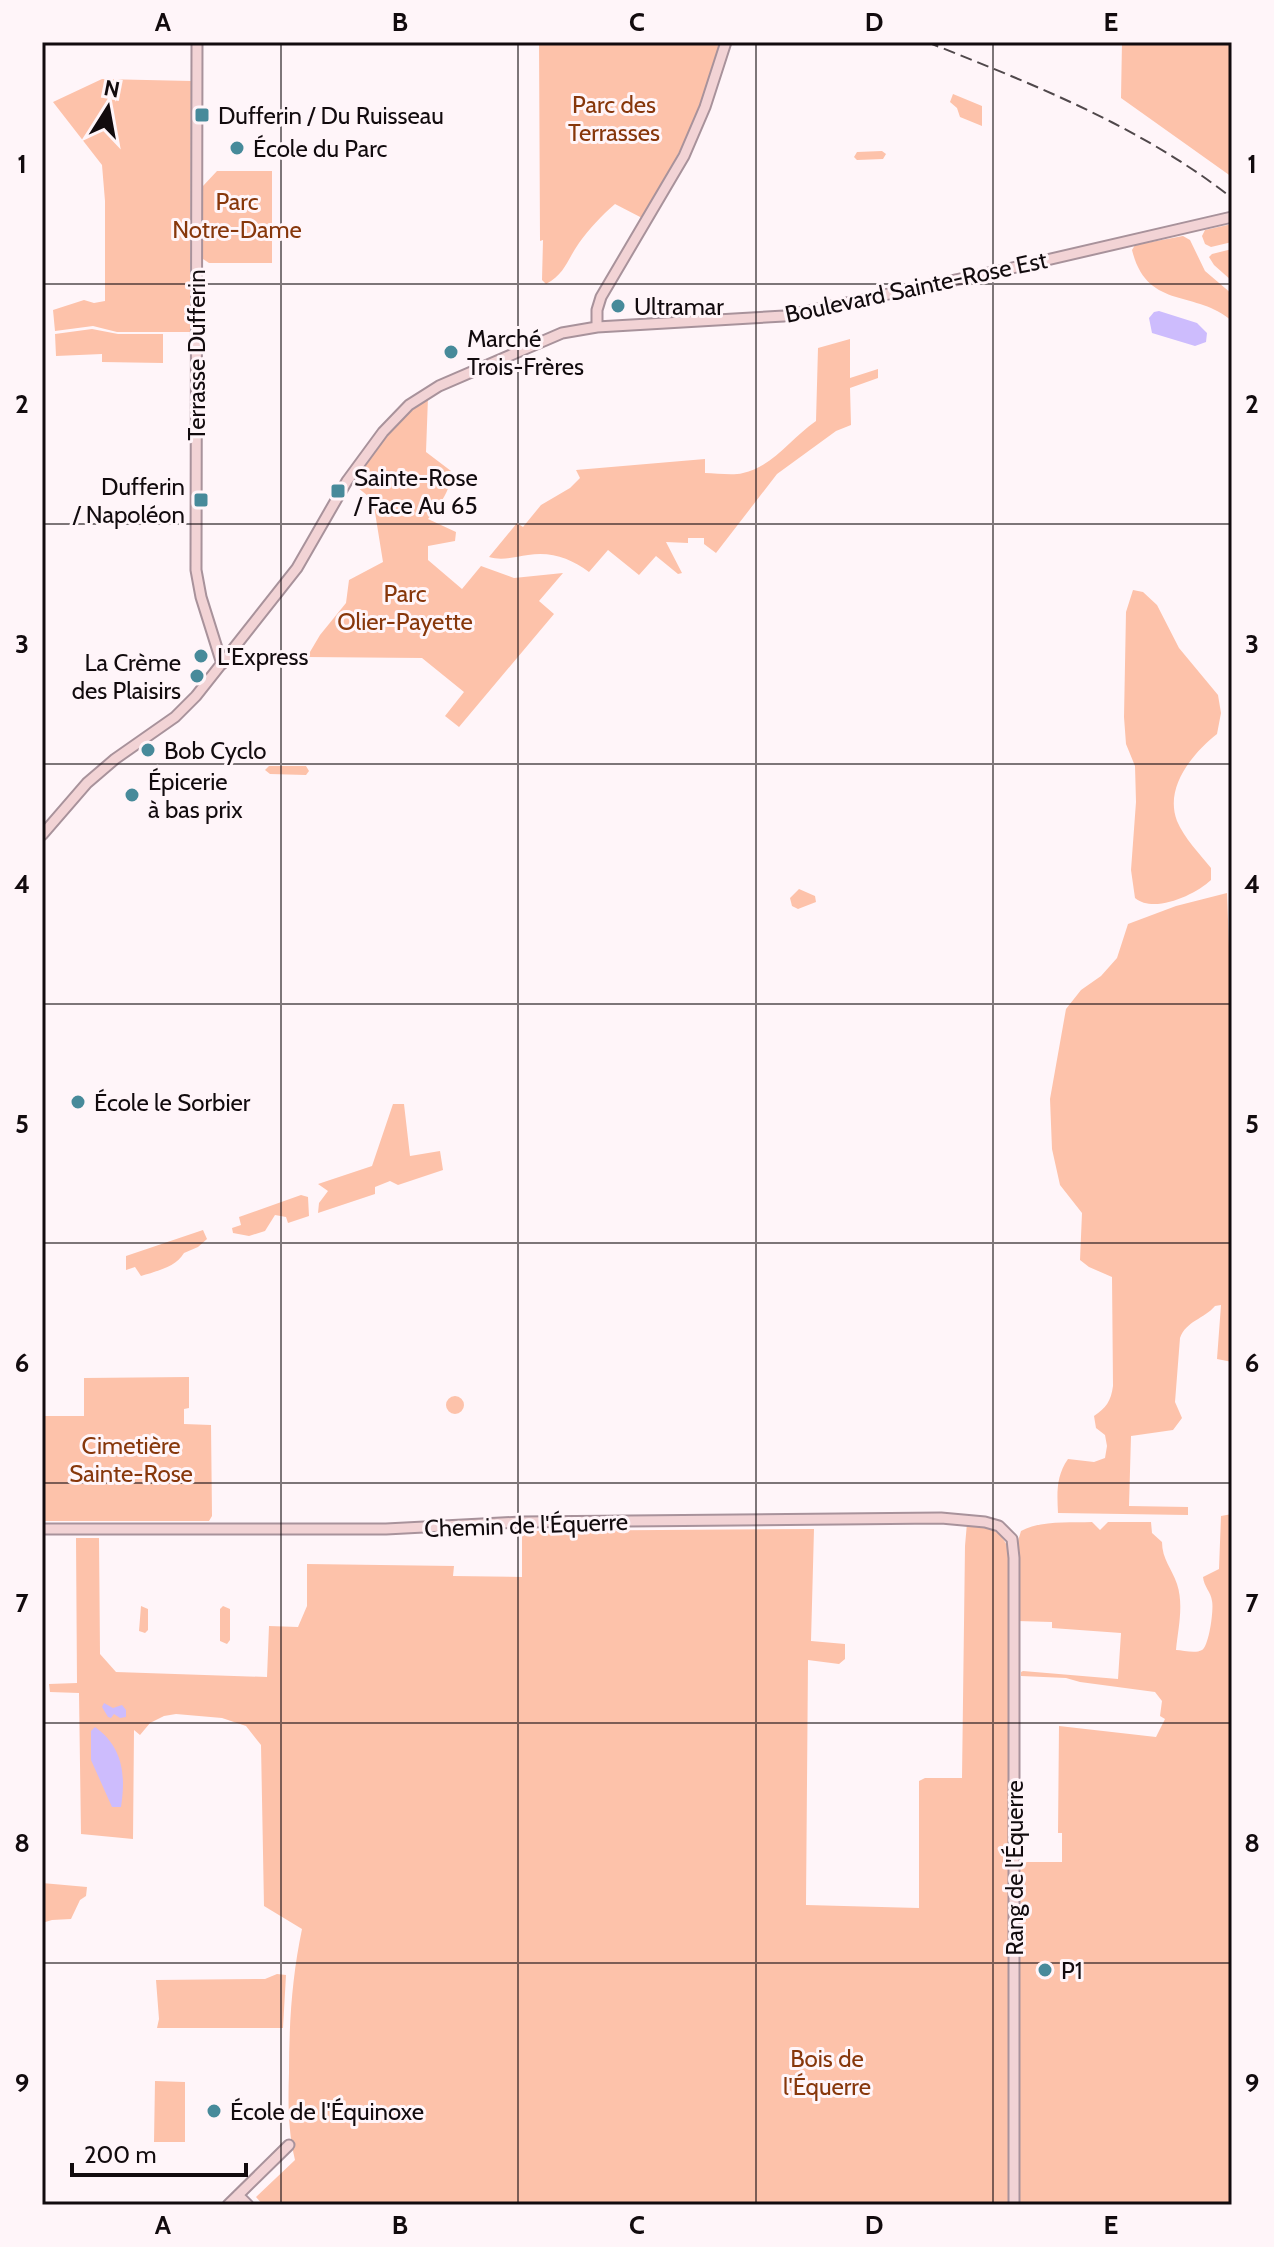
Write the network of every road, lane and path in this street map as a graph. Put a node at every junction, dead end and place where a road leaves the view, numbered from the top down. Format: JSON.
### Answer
{"nodes":[{"id":1,"x":197,"y":42,"type":"edge"},
{"id":2,"x":726,"y":42,"type":"edge"},
{"id":3,"x":1232,"y":217,"type":"edge"},
{"id":4,"x":597,"y":327,"type":"junction"},
{"id":5,"x":222,"y":664,"type":"junction"},
{"id":6,"x":42,"y":835,"type":"edge"},
{"id":7,"x":42,"y":1529,"type":"edge"},
{"id":8,"x":1008,"y":1532,"type":"joint"},
{"id":9,"x":289,"y":2145,"type":"dead end"},
{"id":10,"x":238,"y":2195,"type":"junction"},
{"id":11,"x":228,"y":2205,"type":"edge"},
{"id":12,"x":248,"y":2205,"type":"edge"},
{"id":13,"x":1014,"y":2205,"type":"edge"}],
"edges":[{"from":1,"to":5,"type":"street","name":"Terrasse Dufferin"},
{"from":2,"to":4,"type":"street"},
{"from":3,"to":4,"type":"street","name":"Boulevard Sainte-Rose Est"},
{"from":4,"to":5,"type":"street","name":"Boulevard Sainte-Rose Est"},
{"from":5,"to":6,"type":"street","name":"Boulevard Sainte-Rose Est"},
{"from":7,"to":8,"type":"street","name":"Chemin de l'Équerre"},
{"from":8,"to":13,"type":"street","name":"Rang de l'Équerre"},
{"from":9,"to":10,"type":"street"},
{"from":10,"to":11,"type":"street"},
{"from":10,"to":12,"type":"street"}]}
